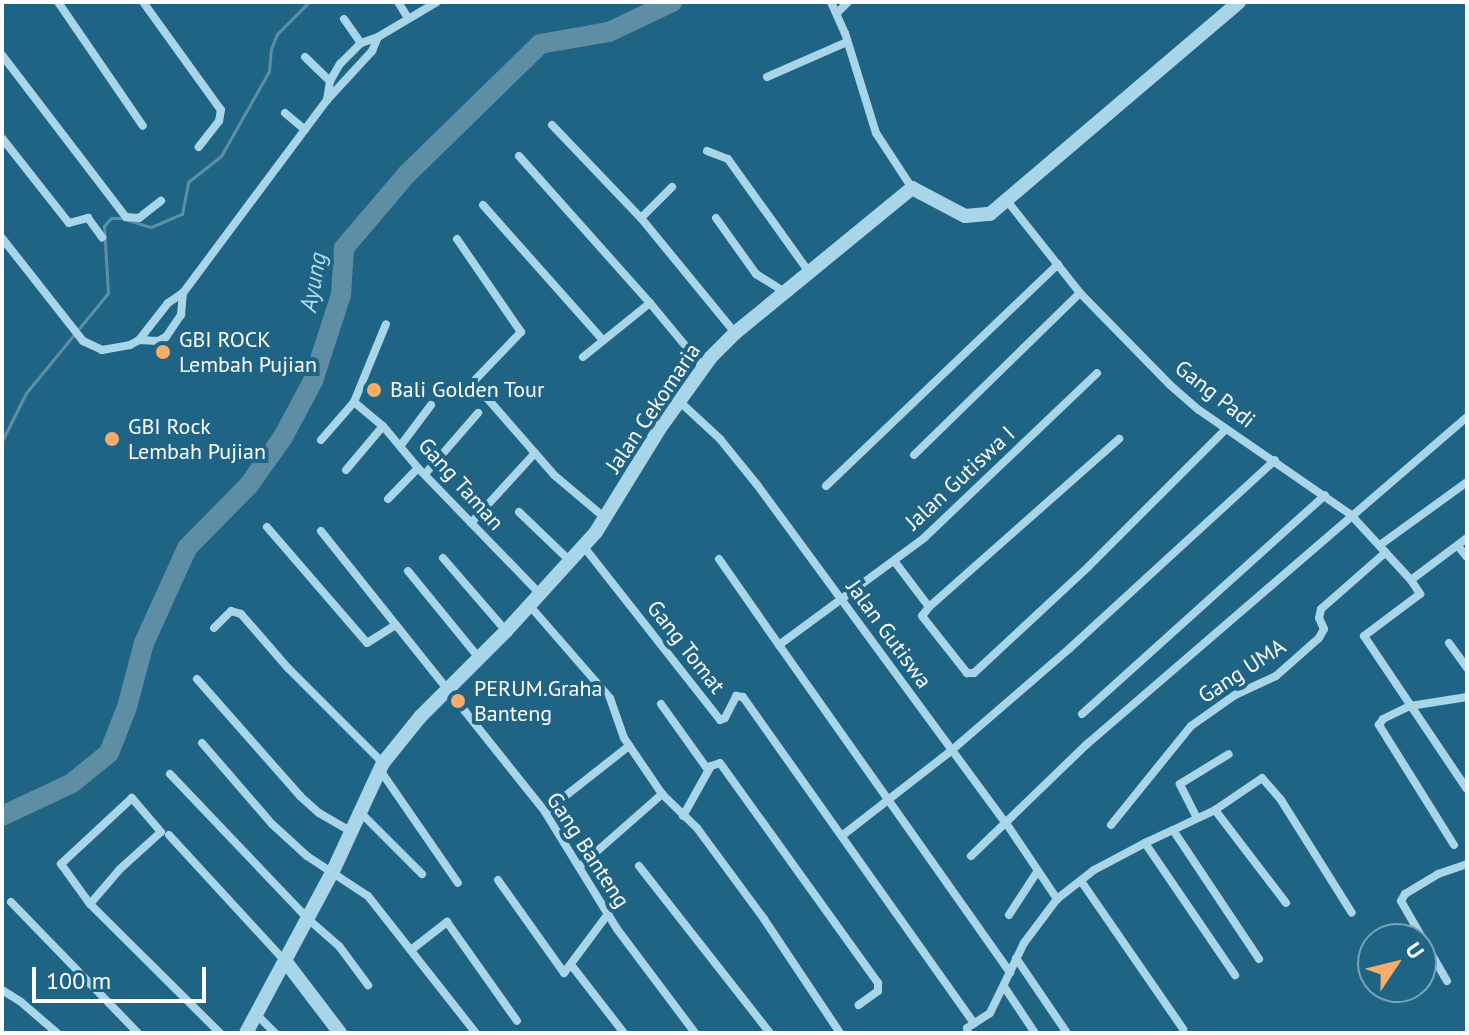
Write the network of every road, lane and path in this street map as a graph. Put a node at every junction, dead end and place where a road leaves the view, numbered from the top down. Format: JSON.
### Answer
{"nodes":[{"id":1,"x":58,"y":2,"type":"edge"},
{"id":2,"x":143,"y":2,"type":"edge"},
{"id":3,"x":398,"y":2,"type":"edge"},
{"id":4,"x":437,"y":2,"type":"edge"},
{"id":5,"x":831,"y":2,"type":"edge"},
{"id":6,"x":848,"y":2,"type":"edge"},
{"id":7,"x":1239,"y":2,"type":"edge"},
{"id":8,"x":838,"y":12,"type":"junction"},
{"id":9,"x":408,"y":18,"type":"junction"},
{"id":10,"x":344,"y":19,"type":"dead end"},
{"id":11,"x":378,"y":37,"type":"junction"},
{"id":12,"x":847,"y":42,"type":"junction"},
{"id":13,"x":361,"y":43,"type":"junction"},
{"id":14,"x":2,"y":55,"type":"edge"},
{"id":15,"x":305,"y":57,"type":"dead end"},
{"id":16,"x":767,"y":77,"type":"dead end"},
{"id":17,"x":330,"y":81,"type":"junction"},
{"id":18,"x":327,"y":100,"type":"junction"},
{"id":19,"x":285,"y":113,"type":"dead end"},
{"id":20,"x":552,"y":125,"type":"dead end"},
{"id":21,"x":143,"y":126,"type":"dead end"},
{"id":22,"x":305,"y":130,"type":"junction"},
{"id":23,"x":2,"y":138,"type":"edge"},
{"id":24,"x":199,"y":147,"type":"dead end"},
{"id":25,"x":707,"y":151,"type":"dead end"},
{"id":26,"x":519,"y":156,"type":"dead end"},
{"id":27,"x":672,"y":187,"type":"dead end"},
{"id":28,"x":912,"y":188,"type":"junction"},
{"id":29,"x":161,"y":201,"type":"dead end"},
{"id":30,"x":1008,"y":202,"type":"junction"},
{"id":31,"x":483,"y":205,"type":"dead end"},
{"id":32,"x":641,"y":218,"type":"junction"},
{"id":33,"x":716,"y":218,"type":"dead end"},
{"id":34,"x":102,"y":237,"type":"dead end"},
{"id":35,"x":2,"y":238,"type":"edge"},
{"id":36,"x":457,"y":239,"type":"dead end"},
{"id":37,"x":1058,"y":264,"type":"junction"},
{"id":38,"x":809,"y":272,"type":"junction"},
{"id":39,"x":782,"y":291,"type":"junction"},
{"id":40,"x":183,"y":293,"type":"junction"},
{"id":41,"x":1080,"y":293,"type":"junction"},
{"id":42,"x":650,"y":303,"type":"junction"},
{"id":43,"x":386,"y":324,"type":"dead end"},
{"id":44,"x":735,"y":333,"type":"junction"},
{"id":45,"x":139,"y":340,"type":"junction"},
{"id":46,"x":603,"y":340,"type":"junction"},
{"id":47,"x":583,"y":357,"type":"dead end"},
{"id":48,"x":703,"y":367,"type":"junction"},
{"id":49,"x":1097,"y":373,"type":"dead end"},
{"id":50,"x":679,"y":401,"type":"junction"},
{"id":51,"x":354,"y":402,"type":"junction"},
{"id":52,"x":431,"y":405,"type":"dead end"},
{"id":53,"x":478,"y":413,"type":"dead end"},
{"id":54,"x":1467,"y":417,"type":"edge"},
{"id":55,"x":383,"y":426,"type":"junction"},
{"id":56,"x":1225,"y":430,"type":"dead end"},
{"id":57,"x":1119,"y":439,"type":"dead end"},
{"id":58,"x":321,"y":440,"type":"dead end"},
{"id":59,"x":401,"y":445,"type":"junction"},
{"id":60,"x":535,"y":453,"type":"junction"},
{"id":61,"x":914,"y":455,"type":"dead end"},
{"id":62,"x":1275,"y":460,"type":"junction"},
{"id":63,"x":346,"y":470,"type":"dead end"},
{"id":64,"x":422,"y":471,"type":"junction"},
{"id":65,"x":1467,"y":482,"type":"edge"},
{"id":66,"x":826,"y":486,"type":"dead end"},
{"id":67,"x":1325,"y":495,"type":"junction"},
{"id":68,"x":388,"y":499,"type":"dead end"},
{"id":69,"x":519,"y":512,"type":"dead end"},
{"id":70,"x":1351,"y":515,"type":"junction"},
{"id":71,"x":606,"y":518,"type":"junction"},
{"id":72,"x":471,"y":523,"type":"junction"},
{"id":73,"x":267,"y":527,"type":"dead end"},
{"id":74,"x":321,"y":531,"type":"dead end"},
{"id":75,"x":1467,"y":538,"type":"edge"},
{"id":76,"x":1458,"y":546,"type":"junction"},
{"id":77,"x":584,"y":547,"type":"junction"},
{"id":78,"x":1383,"y":549,"type":"junction"},
{"id":79,"x":1467,"y":557,"type":"edge"},
{"id":80,"x":443,"y":558,"type":"dead end"},
{"id":81,"x":719,"y":559,"type":"dead end"},
{"id":82,"x":571,"y":562,"type":"junction"},
{"id":83,"x":895,"y":562,"type":"junction"},
{"id":84,"x":408,"y":571,"type":"dead end"},
{"id":85,"x":1411,"y":580,"type":"junction"},
{"id":86,"x":540,"y":594,"type":"junction"},
{"id":87,"x":840,"y":599,"type":"junction"},
{"id":88,"x":530,"y":606,"type":"junction"},
{"id":89,"x":929,"y":607,"type":"junction"},
{"id":90,"x":396,"y":625,"type":"junction"},
{"id":91,"x":214,"y":628,"type":"dead end"},
{"id":92,"x":506,"y":631,"type":"junction"},
{"id":93,"x":1449,"y":643,"type":"dead end"},
{"id":94,"x":779,"y":645,"type":"junction"},
{"id":95,"x":479,"y":658,"type":"junction"},
{"id":96,"x":1467,"y":668,"type":"edge"},
{"id":97,"x":197,"y":679,"type":"dead end"},
{"id":98,"x":448,"y":688,"type":"junction"},
{"id":99,"x":1467,"y":697,"type":"edge"},
{"id":100,"x":661,"y":704,"type":"dead end"},
{"id":101,"x":1410,"y":706,"type":"junction"},
{"id":102,"x":1082,"y":714,"type":"dead end"},
{"id":103,"x":202,"y":743,"type":"dead end"},
{"id":104,"x":629,"y":746,"type":"junction"},
{"id":105,"x":952,"y":750,"type":"junction"},
{"id":106,"x":1229,"y":754,"type":"dead end"},
{"id":107,"x":382,"y":766,"type":"junction"},
{"id":108,"x":708,"y":770,"type":"junction"},
{"id":109,"x":170,"y":774,"type":"dead end"},
{"id":110,"x":1467,"y":789,"type":"edge"},
{"id":111,"x":662,"y":794,"type":"junction"},
{"id":112,"x":887,"y":801,"type":"junction"},
{"id":113,"x":1215,"y":810,"type":"junction"},
{"id":114,"x":545,"y":812,"type":"junction"},
{"id":115,"x":362,"y":814,"type":"junction"},
{"id":116,"x":683,"y":816,"type":"junction"},
{"id":117,"x":1197,"y":818,"type":"junction"},
{"id":118,"x":1006,"y":823,"type":"junction"},
{"id":119,"x":1111,"y":825,"type":"dead end"},
{"id":120,"x":1173,"y":830,"type":"junction"},
{"id":121,"x":352,"y":832,"type":"junction"},
{"id":122,"x":169,"y":835,"type":"dead end"},
{"id":123,"x":843,"y":835,"type":"junction"},
{"id":124,"x":1145,"y":843,"type":"junction"},
{"id":125,"x":1454,"y":845,"type":"dead end"},
{"id":126,"x":971,"y":856,"type":"dead end"},
{"id":127,"x":1467,"y":864,"type":"edge"},
{"id":128,"x":639,"y":866,"type":"dead end"},
{"id":129,"x":579,"y":867,"type":"junction"},
{"id":130,"x":333,"y":871,"type":"junction"},
{"id":131,"x":1037,"y":872,"type":"junction"},
{"id":132,"x":422,"y":874,"type":"dead end"},
{"id":133,"x":498,"y":880,"type":"dead end"},
{"id":134,"x":1081,"y":881,"type":"junction"},
{"id":135,"x":458,"y":883,"type":"dead end"},
{"id":136,"x":1057,"y":899,"type":"junction"},
{"id":137,"x":11,"y":902,"type":"dead end"},
{"id":138,"x":1286,"y":903,"type":"dead end"},
{"id":139,"x":90,"y":904,"type":"junction"},
{"id":140,"x":1352,"y":913,"type":"dead end"},
{"id":141,"x":608,"y":914,"type":"junction"},
{"id":142,"x":1009,"y":915,"type":"dead end"},
{"id":143,"x":308,"y":919,"type":"junction"},
{"id":144,"x":411,"y":950,"type":"junction"},
{"id":145,"x":1016,"y":958,"type":"junction"},
{"id":146,"x":1259,"y":959,"type":"dead end"},
{"id":147,"x":286,"y":962,"type":"junction"},
{"id":148,"x":572,"y":966,"type":"junction"},
{"id":149,"x":1010,"y":973,"type":"junction"},
{"id":150,"x":1235,"y":975,"type":"dead end"},
{"id":151,"x":1447,"y":981,"type":"dead end"},
{"id":152,"x":368,"y":985,"type":"dead end"},
{"id":153,"x":1005,"y":988,"type":"junction"},
{"id":154,"x":2,"y":990,"type":"edge"},
{"id":155,"x":859,"y":1005,"type":"dead end"},
{"id":156,"x":257,"y":1015,"type":"junction"},
{"id":157,"x":517,"y":1021,"type":"dead end"},
{"id":158,"x":974,"y":1023,"type":"junction"},
{"id":159,"x":1183,"y":1029,"type":"dead end"},
{"id":160,"x":57,"y":1033,"type":"edge"},
{"id":161,"x":138,"y":1033,"type":"edge"},
{"id":162,"x":220,"y":1033,"type":"edge"},
{"id":163,"x":246,"y":1033,"type":"edge"},
{"id":164,"x":275,"y":1033,"type":"edge"},
{"id":165,"x":340,"y":1033,"type":"edge"},
{"id":166,"x":476,"y":1033,"type":"edge"},
{"id":167,"x":624,"y":1033,"type":"edge"},
{"id":168,"x":695,"y":1033,"type":"edge"},
{"id":169,"x":770,"y":1033,"type":"edge"},
{"id":170,"x":840,"y":1033,"type":"edge"},
{"id":171,"x":968,"y":1033,"type":"edge"},
{"id":172,"x":1035,"y":1033,"type":"edge"},
{"id":173,"x":1067,"y":1033,"type":"edge"}],
"edges":[{"from":1,"to":21,"type":"street"},
{"from":2,"to":24,"type":"street"},
{"from":3,"to":9,"type":"street"},
{"from":4,"to":9,"type":"street"},
{"from":5,"to":8,"type":"street"},
{"from":6,"to":8,"type":"street"},
{"from":7,"to":30,"type":"street"},
{"from":8,"to":12,"type":"street"},
{"from":9,"to":11,"type":"street"},
{"from":10,"to":13,"type":"street"},
{"from":11,"to":13,"type":"street"},
{"from":11,"to":18,"type":"street"},
{"from":12,"to":16,"type":"street"},
{"from":12,"to":28,"type":"street"},
{"from":13,"to":17,"type":"street"},
{"from":14,"to":29,"type":"street"},
{"from":15,"to":17,"type":"street"},
{"from":17,"to":18,"type":"street"},
{"from":18,"to":22,"type":"street"},
{"from":19,"to":22,"type":"street"},
{"from":20,"to":32,"type":"street"},
{"from":22,"to":40,"type":"street"},
{"from":23,"to":34,"type":"street"},
{"from":25,"to":38,"type":"street"},
{"from":26,"to":42,"type":"street"},
{"from":27,"to":32,"type":"street"},
{"from":28,"to":30,"type":"street"},
{"from":28,"to":38,"type":"street","name":"Jalan Cekomaria"},
{"from":30,"to":37,"type":"street","name":"Gang Padi"},
{"from":31,"to":46,"type":"street"},
{"from":32,"to":44,"type":"street"},
{"from":33,"to":39,"type":"street"},
{"from":35,"to":45,"type":"street"},
{"from":36,"to":60,"type":"street"},
{"from":37,"to":41,"type":"street","name":"Gang Padi"},
{"from":37,"to":66,"type":"street"},
{"from":38,"to":39,"type":"street","name":"Jalan Cekomaria"},
{"from":39,"to":44,"type":"street","name":"Jalan Cekomaria"},
{"from":40,"to":45,"type":"street"},
{"from":40,"to":45,"type":"street"},
{"from":41,"to":61,"type":"street"},
{"from":41,"to":62,"type":"street","name":"Gang Padi"},
{"from":42,"to":46,"type":"street"},
{"from":42,"to":48,"type":"street"},
{"from":43,"to":51,"type":"street"},
{"from":44,"to":48,"type":"street","name":"Jalan Cekomaria"},
{"from":46,"to":47,"type":"street"},
{"from":48,"to":50,"type":"street","name":"Jalan Cekomaria"},
{"from":49,"to":83,"type":"street","name":"Jalan Gutiswa I"},
{"from":50,"to":71,"type":"street","name":"Jalan Cekomaria"},
{"from":50,"to":87,"type":"street","name":"Jalan Gutiswa"},
{"from":51,"to":55,"type":"street","name":"Gang Taman"},
{"from":51,"to":58,"type":"street"},
{"from":52,"to":59,"type":"street"},
{"from":53,"to":64,"type":"street"},
{"from":54,"to":70,"type":"street"},
{"from":55,"to":59,"type":"street","name":"Gang Taman"},
{"from":55,"to":63,"type":"street"},
{"from":56,"to":89,"type":"street"},
{"from":57,"to":89,"type":"street"},
{"from":59,"to":64,"type":"street","name":"Gang Taman"},
{"from":60,"to":71,"type":"street"},
{"from":60,"to":72,"type":"street"},
{"from":62,"to":67,"type":"street","name":"Gang Padi"},
{"from":62,"to":105,"type":"street"},
{"from":64,"to":68,"type":"street"},
{"from":64,"to":72,"type":"street","name":"Gang Taman"},
{"from":65,"to":78,"type":"street","name":"Gang UMA"},
{"from":67,"to":70,"type":"street","name":"Gang Padi"},
{"from":67,"to":102,"type":"street"},
{"from":69,"to":82,"type":"street"},
{"from":70,"to":78,"type":"street","name":"Gang Padi"},
{"from":70,"to":118,"type":"street"},
{"from":71,"to":77,"type":"street","name":"Jalan Cekomaria"},
{"from":72,"to":86,"type":"street","name":"Gang Taman"},
{"from":73,"to":90,"type":"street"},
{"from":74,"to":90,"type":"street","name":"Gang Banteng"},
{"from":75,"to":76,"type":"street"},
{"from":76,"to":79,"type":"street"},
{"from":76,"to":85,"type":"street"},
{"from":77,"to":82,"type":"street","name":"Jalan Cekomaria"},
{"from":77,"to":123,"type":"street","name":"Gang Tomat"},
{"from":78,"to":85,"type":"street","name":"Gang Padi"},
{"from":78,"to":119,"type":"street","name":"Gang UMA"},
{"from":80,"to":92,"type":"street"},
{"from":81,"to":94,"type":"street"},
{"from":82,"to":86,"type":"street","name":"Jalan Cekomaria"},
{"from":83,"to":87,"type":"street","name":"Jalan Gutiswa I"},
{"from":83,"to":89,"type":"street"},
{"from":84,"to":95,"type":"street"},
{"from":85,"to":101,"type":"street","name":"Gang Padi"},
{"from":86,"to":88,"type":"street","name":"Jalan Cekomaria"},
{"from":87,"to":94,"type":"street","name":"Jalan Gutiswa I"},
{"from":87,"to":105,"type":"street","name":"Jalan Gutiswa"},
{"from":88,"to":92,"type":"street","name":"Jalan Cekomaria"},
{"from":88,"to":104,"type":"street"},
{"from":90,"to":98,"type":"street","name":"Gang Banteng"},
{"from":91,"to":107,"type":"street"},
{"from":92,"to":95,"type":"street","name":"Jalan Cekomaria"},
{"from":93,"to":96,"type":"street"},
{"from":94,"to":112,"type":"street"},
{"from":95,"to":98,"type":"street","name":"Jalan Cekomaria"},
{"from":97,"to":121,"type":"street"},
{"from":98,"to":107,"type":"street","name":"Jalan Cekomaria"},
{"from":98,"to":114,"type":"street","name":"Gang Banteng"},
{"from":99,"to":101,"type":"street"},
{"from":100,"to":108,"type":"street"},
{"from":101,"to":110,"type":"street"},
{"from":101,"to":125,"type":"street"},
{"from":103,"to":130,"type":"street"},
{"from":104,"to":111,"type":"street"},
{"from":104,"to":114,"type":"street"},
{"from":105,"to":112,"type":"street"},
{"from":105,"to":118,"type":"street","name":"Jalan Gutiswa"},
{"from":106,"to":117,"type":"street"},
{"from":107,"to":115,"type":"street","name":"Jalan Cekomaria"},
{"from":107,"to":135,"type":"street"},
{"from":108,"to":116,"type":"street"},
{"from":108,"to":155,"type":"street"},
{"from":109,"to":143,"type":"street"},
{"from":111,"to":116,"type":"street"},
{"from":111,"to":129,"type":"street"},
{"from":112,"to":123,"type":"street"},
{"from":112,"to":149,"type":"street"},
{"from":113,"to":117,"type":"street"},
{"from":113,"to":138,"type":"street"},
{"from":113,"to":140,"type":"street"},
{"from":114,"to":129,"type":"street","name":"Gang Banteng"},
{"from":115,"to":121,"type":"street","name":"Jalan Cekomaria"},
{"from":115,"to":132,"type":"street"},
{"from":116,"to":170,"type":"street"},
{"from":117,"to":120,"type":"street"},
{"from":118,"to":126,"type":"street"},
{"from":118,"to":131,"type":"street","name":"Jalan Gutiswa"},
{"from":120,"to":124,"type":"street"},
{"from":120,"to":146,"type":"street"},
{"from":121,"to":130,"type":"street","name":"Jalan Cekomaria"},
{"from":122,"to":147,"type":"street"},
{"from":123,"to":158,"type":"street"},
{"from":124,"to":134,"type":"street"},
{"from":124,"to":150,"type":"street"},
{"from":127,"to":151,"type":"street"},
{"from":128,"to":169,"type":"street"},
{"from":129,"to":141,"type":"street","name":"Gang Banteng"},
{"from":130,"to":143,"type":"street","name":"Jalan Cekomaria"},
{"from":130,"to":144,"type":"street"},
{"from":131,"to":136,"type":"street","name":"Jalan Gutiswa"},
{"from":131,"to":142,"type":"street"},
{"from":133,"to":148,"type":"street"},
{"from":134,"to":136,"type":"street"},
{"from":134,"to":159,"type":"street"},
{"from":136,"to":145,"type":"street"},
{"from":137,"to":161,"type":"street"},
{"from":139,"to":139,"type":"street"},
{"from":139,"to":162,"type":"street"},
{"from":141,"to":148,"type":"street"},
{"from":141,"to":168,"type":"street","name":"Gang Banteng"},
{"from":143,"to":147,"type":"street","name":"Jalan Cekomaria"},
{"from":143,"to":152,"type":"street"},
{"from":144,"to":157,"type":"street"},
{"from":144,"to":166,"type":"street"},
{"from":145,"to":149,"type":"street"},
{"from":145,"to":173,"type":"street"},
{"from":147,"to":156,"type":"street","name":"Jalan Cekomaria"},
{"from":147,"to":165,"type":"street"},
{"from":148,"to":167,"type":"street"},
{"from":149,"to":153,"type":"street"},
{"from":153,"to":158,"type":"street"},
{"from":153,"to":172,"type":"street"},
{"from":154,"to":160,"type":"street"},
{"from":156,"to":163,"type":"street","name":"Jalan Cekomaria"},
{"from":156,"to":164,"type":"street"},
{"from":158,"to":171,"type":"street"}]}
